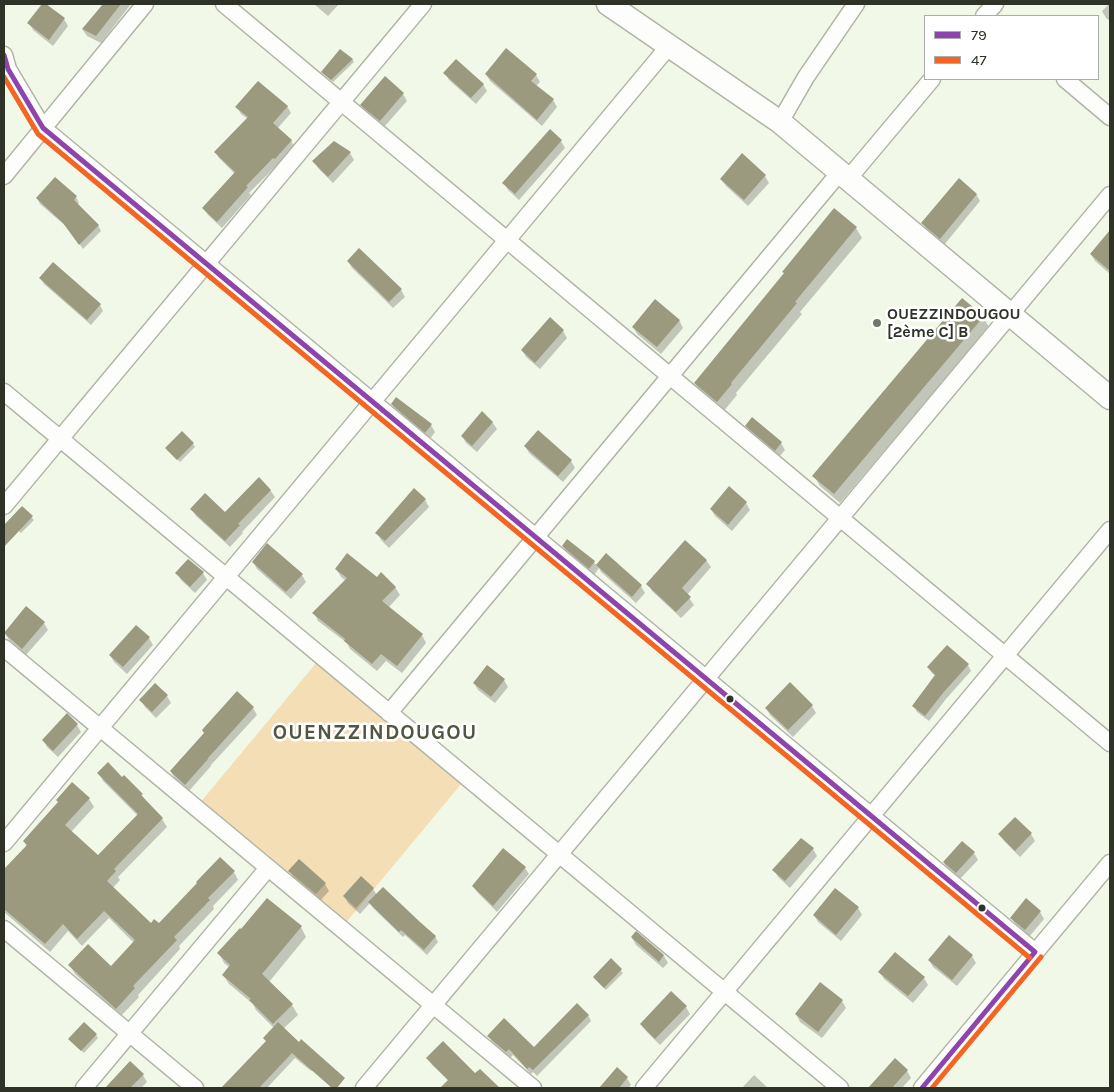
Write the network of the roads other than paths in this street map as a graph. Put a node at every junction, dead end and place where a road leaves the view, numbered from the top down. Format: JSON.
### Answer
{"nodes":[{"id":1,"x":145,"y":4,"type":"edge"},
{"id":2,"x":224,"y":4,"type":"edge"},
{"id":3,"x":424,"y":4,"type":"edge"},
{"id":4,"x":608,"y":4,"type":"edge"},
{"id":5,"x":856,"y":4,"type":"edge"},
{"id":6,"x":669,"y":46,"type":"junction"},
{"id":7,"x":4,"y":55,"type":"edge"},
{"id":8,"x":931,"y":80,"type":"edge"},
{"id":9,"x":1066,"y":80,"type":"edge"},
{"id":10,"x":342,"y":102,"type":"junction"},
{"id":11,"x":1110,"y":117,"type":"edge"},
{"id":12,"x":780,"y":122,"type":"junction"},
{"id":13,"x":43,"y":128,"type":"junction"},
{"id":14,"x":844,"y":175,"type":"junction"},
{"id":15,"x":4,"y":176,"type":"edge"},
{"id":16,"x":1110,"y":195,"type":"edge"},
{"id":17,"x":507,"y":240,"type":"junction"},
{"id":18,"x":206,"y":264,"type":"junction"},
{"id":19,"x":1011,"y":314,"type":"junction"},
{"id":20,"x":670,"y":376,"type":"junction"},
{"id":21,"x":4,"y":392,"type":"edge"},
{"id":22,"x":1110,"y":398,"type":"edge"},
{"id":23,"x":372,"y":402,"type":"junction"},
{"id":24,"x":60,"y":439,"type":"junction"},
{"id":25,"x":4,"y":506,"type":"edge"},
{"id":26,"x":841,"y":518,"type":"junction"},
{"id":27,"x":1110,"y":530,"type":"edge"},
{"id":28,"x":535,"y":537,"type":"junction"},
{"id":29,"x":226,"y":577,"type":"junction"},
{"id":30,"x":4,"y":648,"type":"edge"},
{"id":31,"x":1006,"y":655,"type":"junction"},
{"id":32,"x":706,"y":679,"type":"junction"},
{"id":33,"x":388,"y":712,"type":"junction"},
{"id":34,"x":100,"y":728,"type":"junction"},
{"id":35,"x":1110,"y":742,"type":"edge"},
{"id":36,"x":872,"y":816,"type":"junction"},
{"id":37,"x":4,"y":843,"type":"edge"},
{"id":38,"x":559,"y":855,"type":"junction"},
{"id":39,"x":1110,"y":862,"type":"edge"},
{"id":40,"x":268,"y":868,"type":"junction"},
{"id":41,"x":4,"y":929,"type":"edge"},
{"id":42,"x":1035,"y":952,"type":"junction"},
{"id":43,"x":724,"y":992,"type":"junction"},
{"id":44,"x":434,"y":1006,"type":"junction"},
{"id":45,"x":130,"y":1034,"type":"junction"},
{"id":46,"x":84,"y":1088,"type":"edge"},
{"id":47,"x":195,"y":1088,"type":"edge"},
{"id":48,"x":364,"y":1088,"type":"edge"},
{"id":49,"x":533,"y":1088,"type":"edge"},
{"id":50,"x":644,"y":1088,"type":"edge"},
{"id":51,"x":840,"y":1088,"type":"edge"},
{"id":52,"x":922,"y":1088,"type":"edge"}],
"edges":[{"from":1,"to":13,"type":"street"},
{"from":2,"to":10,"type":"street"},
{"from":3,"to":10,"type":"street"},
{"from":4,"to":6,"type":"street"},
{"from":5,"to":12,"type":"street"},
{"from":6,"to":12,"type":"street"},
{"from":6,"to":17,"type":"street"},
{"from":7,"to":13,"type":"street"},
{"from":8,"to":14,"type":"street"},
{"from":9,"to":11,"type":"street"},
{"from":10,"to":17,"type":"street"},
{"from":10,"to":18,"type":"street"},
{"from":12,"to":14,"type":"street"},
{"from":13,"to":15,"type":"street"},
{"from":13,"to":18,"type":"street"},
{"from":14,"to":19,"type":"street"},
{"from":14,"to":20,"type":"street"},
{"from":16,"to":19,"type":"street"},
{"from":17,"to":20,"type":"street"},
{"from":17,"to":23,"type":"street"},
{"from":18,"to":23,"type":"street"},
{"from":18,"to":24,"type":"street"},
{"from":19,"to":22,"type":"street"},
{"from":19,"to":26,"type":"street"},
{"from":20,"to":26,"type":"street"},
{"from":20,"to":28,"type":"street"},
{"from":21,"to":24,"type":"street"},
{"from":23,"to":28,"type":"street"},
{"from":23,"to":29,"type":"street"},
{"from":24,"to":25,"type":"street"},
{"from":24,"to":29,"type":"street"},
{"from":26,"to":31,"type":"street"},
{"from":26,"to":32,"type":"street"},
{"from":27,"to":31,"type":"street"},
{"from":28,"to":32,"type":"street"},
{"from":28,"to":33,"type":"street"},
{"from":29,"to":33,"type":"street"},
{"from":29,"to":34,"type":"street"},
{"from":30,"to":34,"type":"street"},
{"from":31,"to":35,"type":"street"},
{"from":31,"to":36,"type":"street"},
{"from":32,"to":36,"type":"street"},
{"from":32,"to":38,"type":"street"},
{"from":33,"to":38,"type":"street"},
{"from":34,"to":37,"type":"street"},
{"from":34,"to":40,"type":"street"},
{"from":36,"to":42,"type":"street"},
{"from":36,"to":43,"type":"street"},
{"from":38,"to":43,"type":"street"},
{"from":38,"to":44,"type":"street"},
{"from":39,"to":42,"type":"street"},
{"from":40,"to":44,"type":"street"},
{"from":40,"to":45,"type":"street"},
{"from":41,"to":45,"type":"street"},
{"from":42,"to":52,"type":"street"},
{"from":43,"to":50,"type":"street"},
{"from":43,"to":51,"type":"street"},
{"from":44,"to":48,"type":"street"},
{"from":44,"to":49,"type":"street"},
{"from":45,"to":46,"type":"street"},
{"from":45,"to":47,"type":"street"}]}
